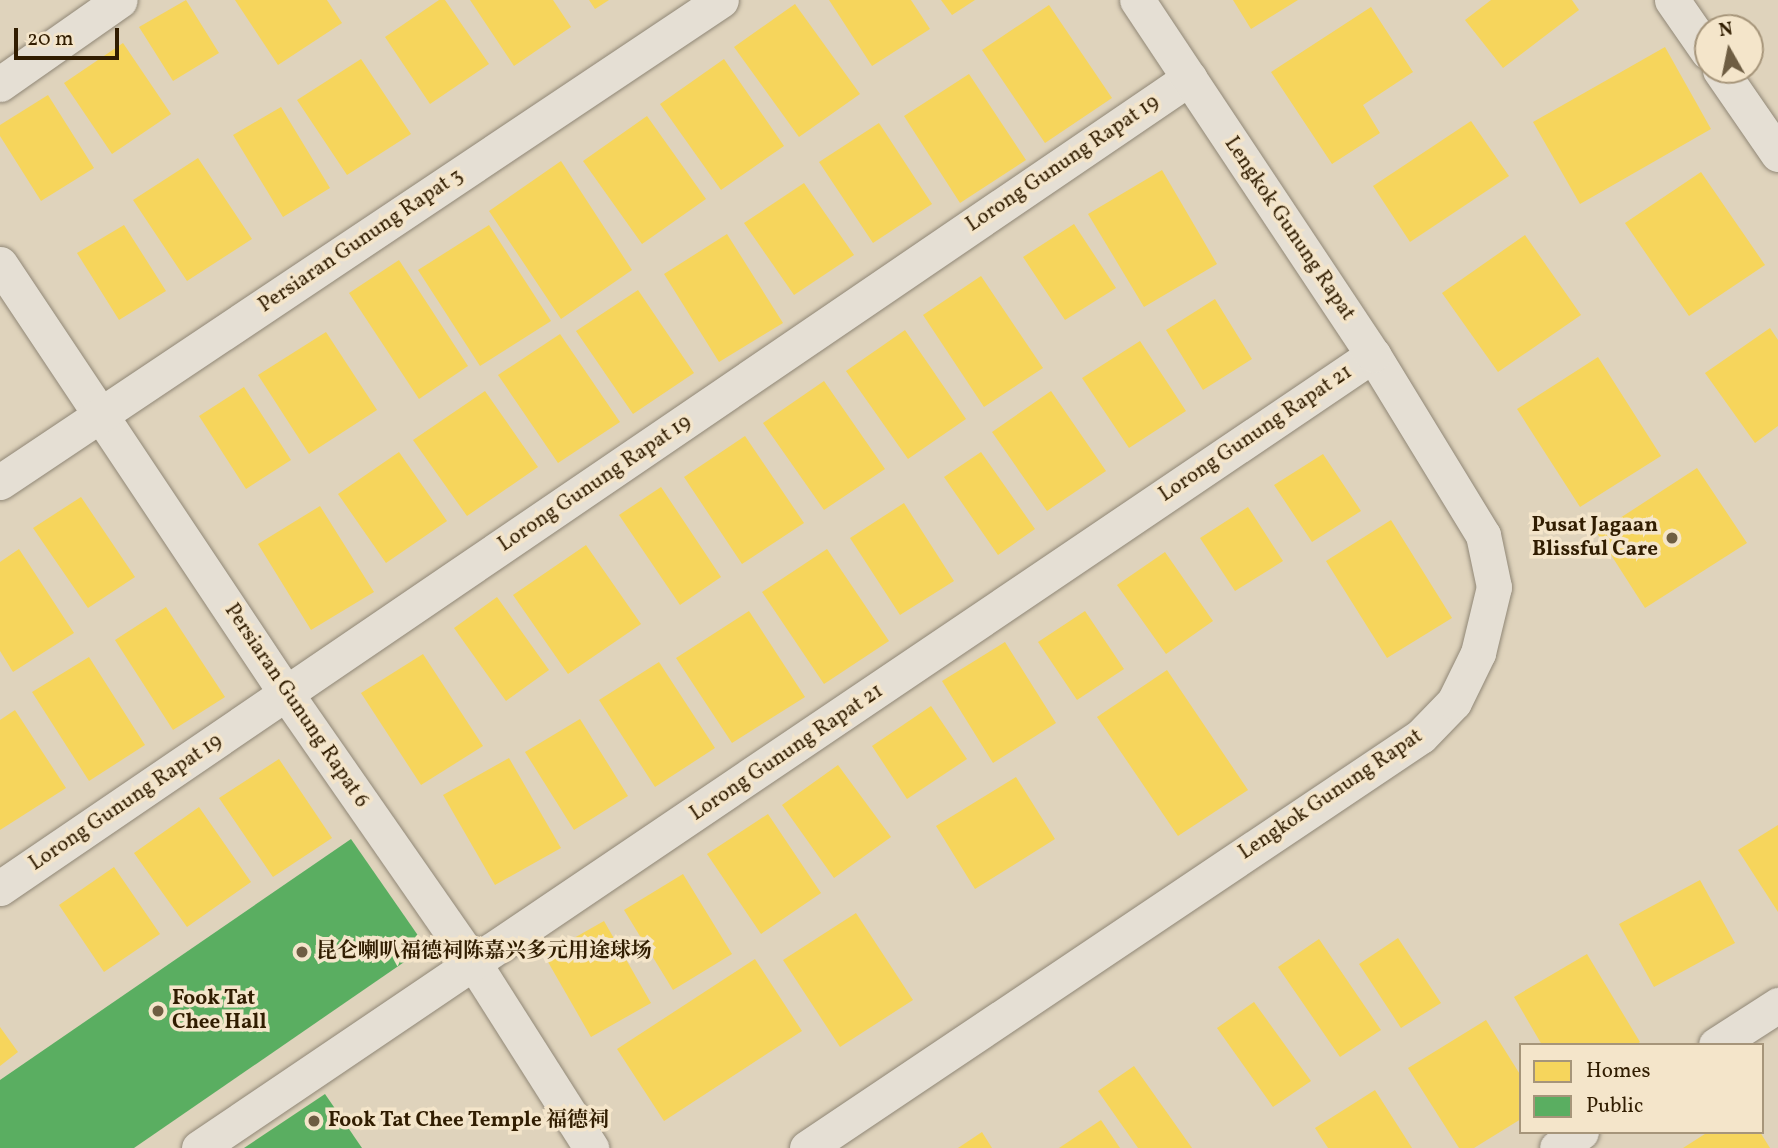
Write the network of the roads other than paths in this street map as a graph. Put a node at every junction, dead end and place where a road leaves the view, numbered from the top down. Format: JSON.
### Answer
{"nodes":[{"id":1,"x":120,"y":0,"type":"edge"},
{"id":2,"x":721,"y":0,"type":"edge"},
{"id":3,"x":1137,"y":0,"type":"edge"},
{"id":4,"x":1672,"y":0,"type":"edge"},
{"id":5,"x":1694,"y":32,"type":"edge"},
{"id":6,"x":1189,"y":78,"type":"junction"},
{"id":7,"x":0,"y":83,"type":"edge"},
{"id":8,"x":1730,"y":84,"type":"edge"},
{"id":9,"x":1778,"y":154,"type":"edge"},
{"id":10,"x":0,"y":264,"type":"edge"},
{"id":11,"x":1373,"y":355,"type":"junction"},
{"id":12,"x":101,"y":415,"type":"junction"},
{"id":13,"x":0,"y":482,"type":"edge"},
{"id":14,"x":286,"y":695,"type":"junction"},
{"id":15,"x":0,"y":888,"type":"edge"},
{"id":16,"x":475,"y":965,"type":"junction"},
{"id":17,"x":1773,"y":1019,"type":"edge"},
{"id":18,"x":1721,"y":1043,"type":"edge"},
{"id":19,"x":1578,"y":1134,"type":"edge"},
{"id":20,"x":199,"y":1148,"type":"edge"},
{"id":21,"x":591,"y":1148,"type":"edge"},
{"id":22,"x":807,"y":1148,"type":"edge"},
{"id":23,"x":1557,"y":1148,"type":"edge"}],
"edges":[{"from":1,"to":7,"type":"street"},
{"from":2,"to":12,"type":"street","name":"Persiaran Gunung Rapat 3"},
{"from":3,"to":6,"type":"street","name":"Lengkok Gunung Rapat"},
{"from":4,"to":5,"type":"street"},
{"from":6,"to":11,"type":"street","name":"Lengkok Gunung Rapat"},
{"from":6,"to":14,"type":"street","name":"Lorong Gunung Rapat 19"},
{"from":8,"to":9,"type":"street"},
{"from":10,"to":12,"type":"street","name":"Persiaran Gunung Rapat 6"},
{"from":11,"to":16,"type":"street","name":"Lorong Gunung Rapat 21"},
{"from":11,"to":22,"type":"street","name":"Lengkok Gunung Rapat"},
{"from":12,"to":13,"type":"street","name":"Persiaran Gunung Rapat 3"},
{"from":12,"to":14,"type":"street","name":"Persiaran Gunung Rapat 6"},
{"from":14,"to":15,"type":"street","name":"Lorong Gunung Rapat 19"},
{"from":14,"to":16,"type":"street","name":"Persiaran Gunung Rapat 6"},
{"from":16,"to":20,"type":"street","name":"Lorong Gunung Rapat 21"},
{"from":16,"to":21,"type":"street","name":"Persiaran Gunung Rapat 6"},
{"from":17,"to":18,"type":"street"},
{"from":19,"to":23,"type":"street"}]}
